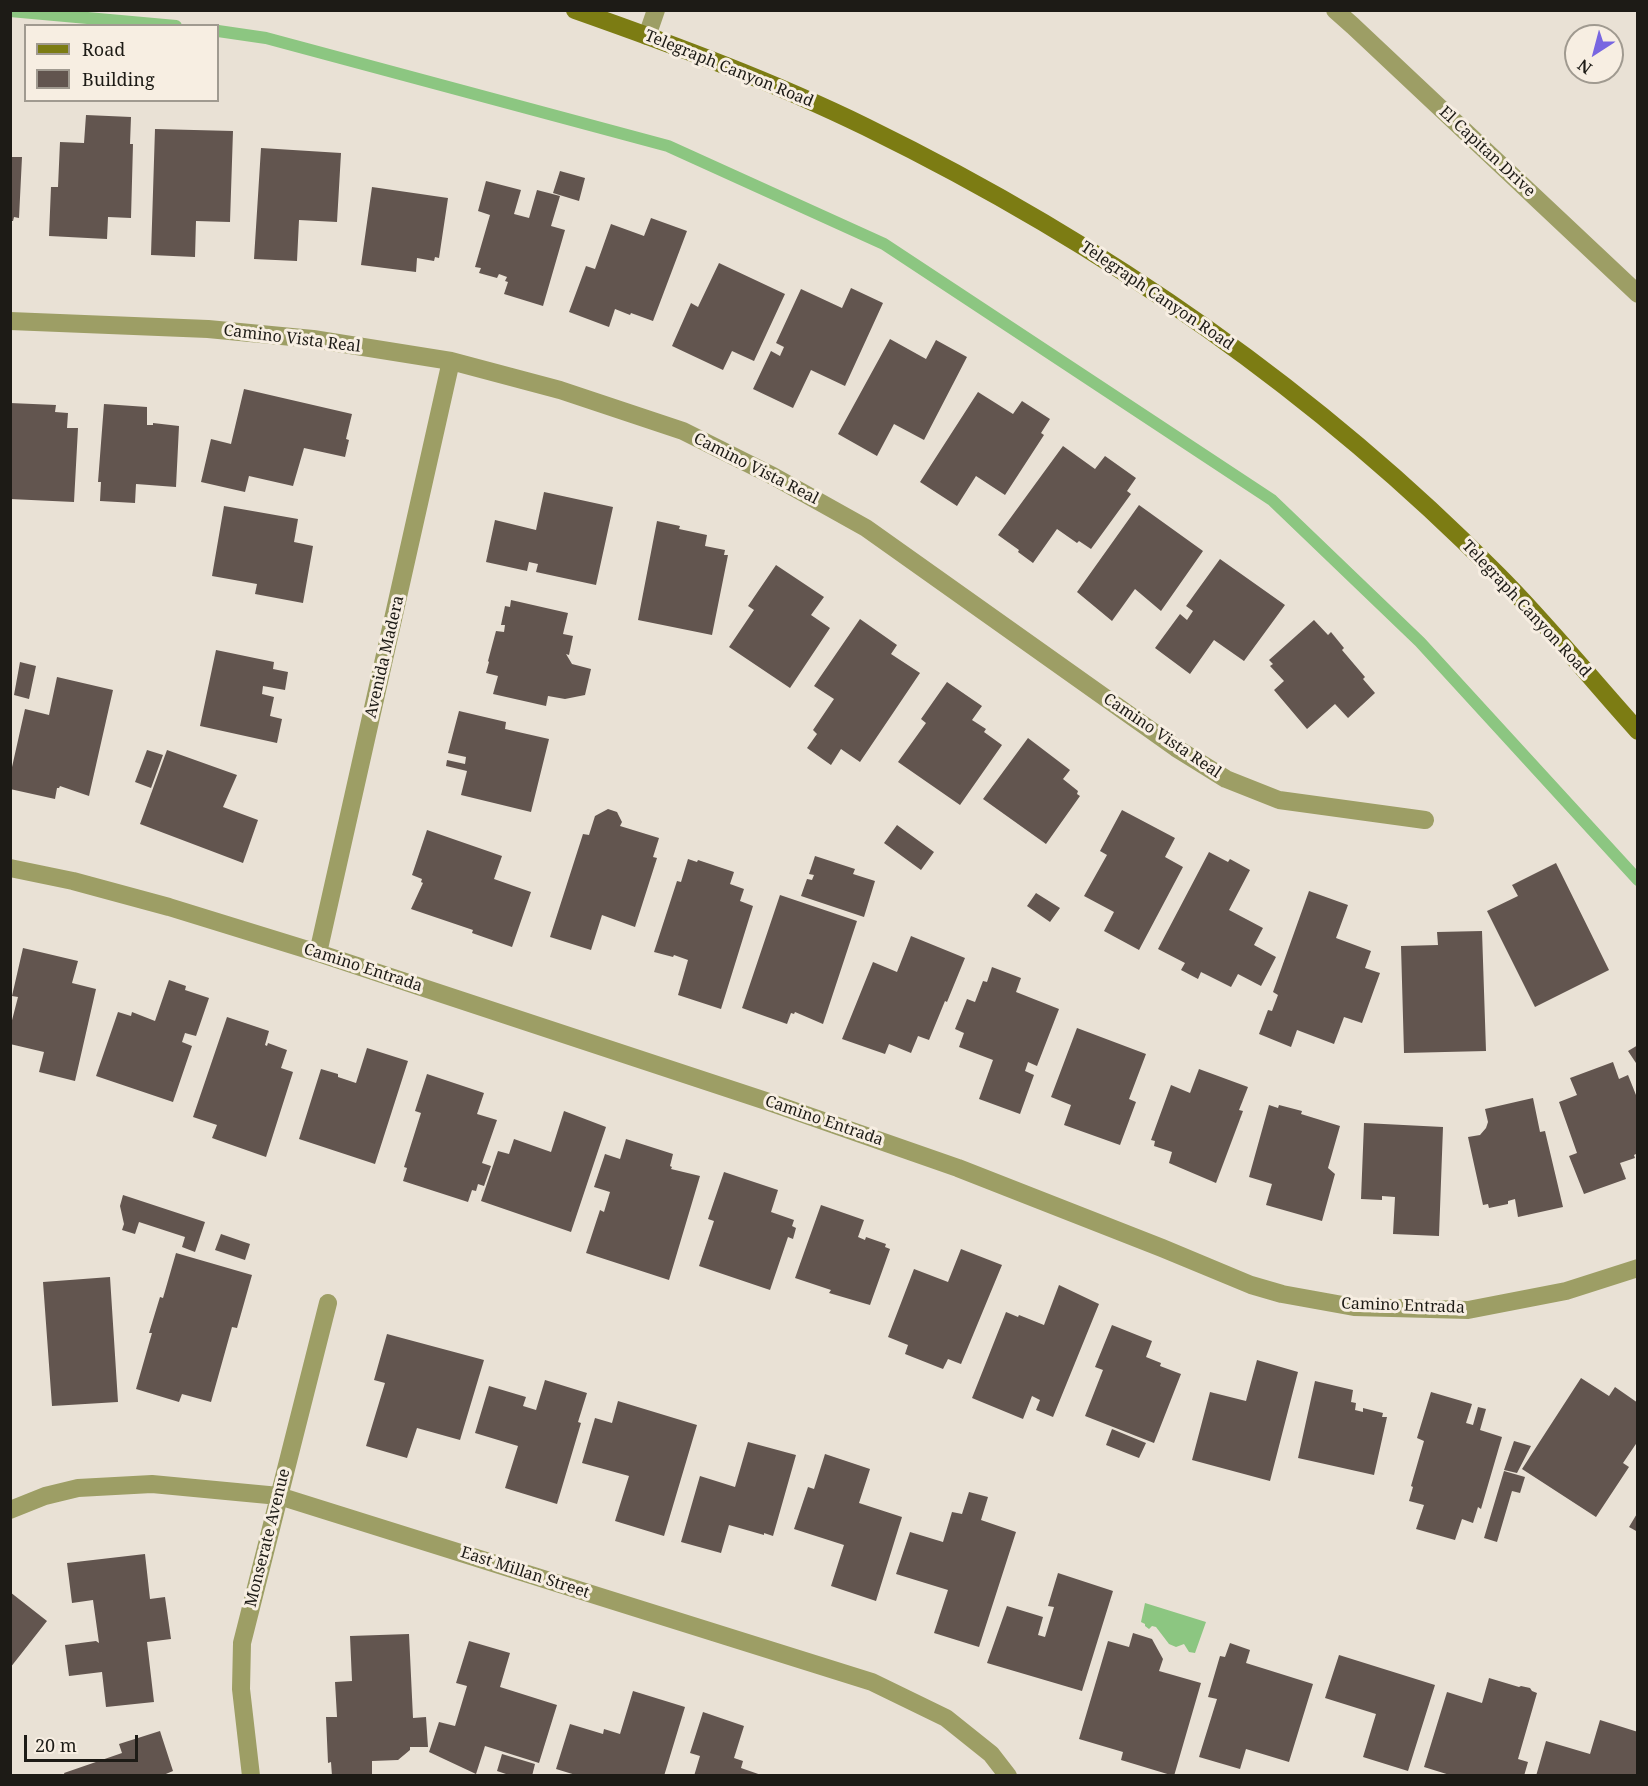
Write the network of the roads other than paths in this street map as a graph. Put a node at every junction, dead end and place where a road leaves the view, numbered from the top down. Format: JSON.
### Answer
{"nodes":[{"id":1,"x":575,"y":10,"type":"edge"},
{"id":2,"x":656,"y":10,"type":"edge"},
{"id":3,"x":1335,"y":10,"type":"edge"},
{"id":4,"x":648,"y":36,"type":"junction"},
{"id":5,"x":1638,"y":294,"type":"edge"},
{"id":6,"x":10,"y":321,"type":"edge"},
{"id":7,"x":451,"y":361,"type":"junction"},
{"id":8,"x":1638,"y":730,"type":"edge"},
{"id":9,"x":1425,"y":820,"type":"dead end"},
{"id":10,"x":10,"y":868,"type":"edge"},
{"id":11,"x":318,"y":952,"type":"junction"},
{"id":12,"x":1637,"y":1269,"type":"edge"},
{"id":13,"x":328,"y":1303,"type":"dead end"},
{"id":14,"x":279,"y":1496,"type":"junction"},
{"id":15,"x":10,"y":1510,"type":"edge"},
{"id":16,"x":251,"y":1776,"type":"edge"},
{"id":17,"x":1008,"y":1776,"type":"edge"}],
"edges":[{"from":1,"to":4,"type":"street","name":"Telegraph Canyon Road"},
{"from":2,"to":4,"type":"street"},
{"from":3,"to":5,"type":"street","name":"El Capitan Drive"},
{"from":4,"to":8,"type":"street","name":"Telegraph Canyon Road"},
{"from":6,"to":7,"type":"street","name":"Camino Vista Real"},
{"from":7,"to":9,"type":"street","name":"Camino Vista Real"},
{"from":7,"to":11,"type":"street","name":"Avenida Madera"},
{"from":10,"to":11,"type":"street","name":"Camino Entrada"},
{"from":11,"to":12,"type":"street","name":"Camino Entrada"},
{"from":13,"to":14,"type":"street","name":"Monserate Avenue"},
{"from":14,"to":15,"type":"street","name":"East Millan Street"},
{"from":14,"to":16,"type":"street","name":"Monserate Avenue"},
{"from":14,"to":17,"type":"street","name":"East Millan Street"}]}
